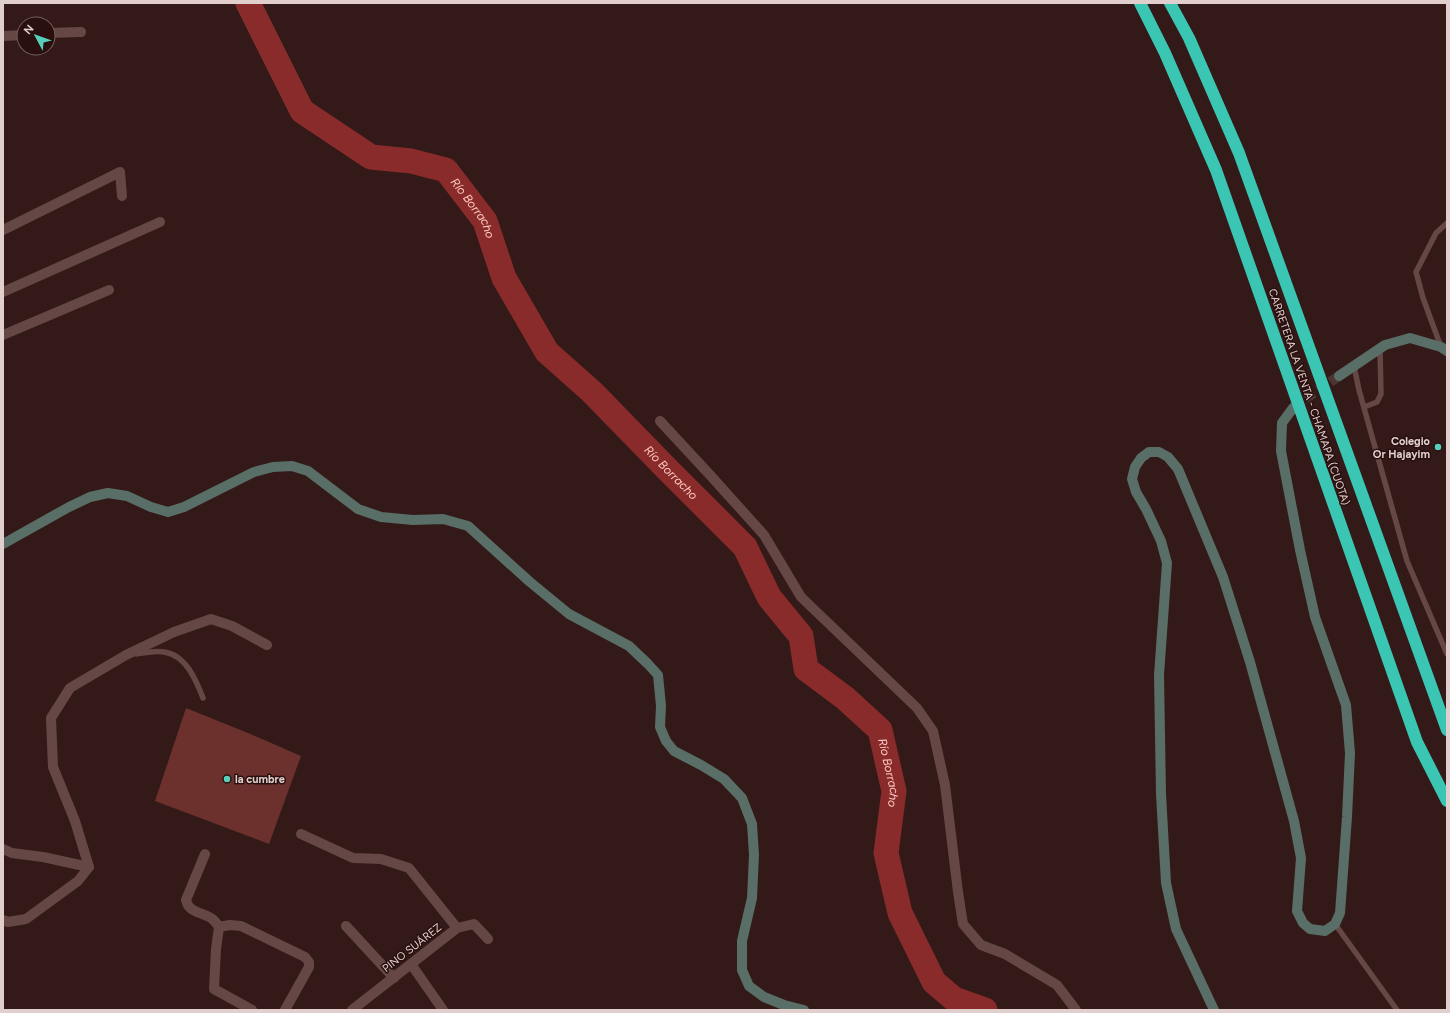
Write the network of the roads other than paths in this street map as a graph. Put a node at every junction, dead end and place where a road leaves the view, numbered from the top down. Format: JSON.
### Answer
{"nodes":[{"id":1,"x":1140,"y":3,"type":"edge"},
{"id":2,"x":1170,"y":3,"type":"edge"},
{"id":3,"x":81,"y":32,"type":"dead end"},
{"id":4,"x":56,"y":34,"type":"edge"},
{"id":5,"x":16,"y":35,"type":"edge"},
{"id":6,"x":3,"y":36,"type":"edge"},
{"id":7,"x":122,"y":196,"type":"dead end"},
{"id":8,"x":160,"y":222,"type":"dead end"},
{"id":9,"x":1447,"y":223,"type":"edge"},
{"id":10,"x":3,"y":230,"type":"edge"},
{"id":11,"x":109,"y":290,"type":"dead end"},
{"id":12,"x":3,"y":292,"type":"edge"},
{"id":13,"x":3,"y":336,"type":"edge"},
{"id":14,"x":1380,"y":348,"type":"junction"},
{"id":15,"x":1444,"y":349,"type":"edge"},
{"id":16,"x":1354,"y":366,"type":"junction"},
{"id":17,"x":1339,"y":376,"type":"tunnel mouth"},
{"id":18,"x":1364,"y":407,"type":"junction"},
{"id":19,"x":1292,"y":408,"type":"tunnel mouth"},
{"id":20,"x":660,"y":421,"type":"dead end"},
{"id":21,"x":3,"y":544,"type":"edge"},
{"id":22,"x":267,"y":645,"type":"dead end"},
{"id":23,"x":1447,"y":654,"type":"edge"},
{"id":24,"x":126,"y":655,"type":"junction"},
{"id":25,"x":203,"y":698,"type":"dead end"},
{"id":26,"x":1447,"y":730,"type":"edge"},
{"id":27,"x":1447,"y":801,"type":"edge"},
{"id":28,"x":301,"y":834,"type":"dead end"},
{"id":29,"x":3,"y":849,"type":"edge"},
{"id":30,"x":204,"y":854,"type":"dead end"},
{"id":31,"x":89,"y":868,"type":"junction"},
{"id":32,"x":3,"y":920,"type":"edge"},
{"id":33,"x":1335,"y":924,"type":"junction"},
{"id":34,"x":346,"y":926,"type":"dead end"},
{"id":35,"x":219,"y":927,"type":"junction"},
{"id":36,"x":457,"y":928,"type":"junction"},
{"id":37,"x":488,"y":939,"type":"dead end"},
{"id":38,"x":411,"y":964,"type":"junction"},
{"id":39,"x":394,"y":978,"type":"junction"},
{"id":40,"x":252,"y":1010,"type":"edge"},
{"id":41,"x":285,"y":1010,"type":"edge"},
{"id":42,"x":352,"y":1010,"type":"edge"},
{"id":43,"x":443,"y":1010,"type":"edge"},
{"id":44,"x":804,"y":1010,"type":"edge"},
{"id":45,"x":1076,"y":1010,"type":"edge"},
{"id":46,"x":1214,"y":1010,"type":"edge"},
{"id":47,"x":1397,"y":1010,"type":"edge"}],
"edges":[{"from":1,"to":27,"type":"highway","name":"CARRETERA LA VENTA - CHAMAPA (CUOTA)"},
{"from":2,"to":26,"type":"highway","name":"CARRETERA LA VENTA - CHAMAPA (CUOTA)"},
{"from":3,"to":4,"type":"street"},
{"from":5,"to":6,"type":"street"},
{"from":7,"to":10,"type":"street"},
{"from":8,"to":12,"type":"street"},
{"from":9,"to":15,"type":"lane"},
{"from":11,"to":13,"type":"street"},
{"from":14,"to":15,"type":"main road"},
{"from":14,"to":16,"type":"main road"},
{"from":14,"to":18,"type":"lane"},
{"from":16,"to":17,"type":"main road"},
{"from":16,"to":18,"type":"lane"},
{"from":18,"to":23,"type":"lane"},
{"from":19,"to":33,"type":"main road"},
{"from":20,"to":45,"type":"street"},
{"from":21,"to":44,"type":"main road"},
{"from":22,"to":24,"type":"street"},
{"from":24,"to":25,"type":"lane"},
{"from":24,"to":31,"type":"street"},
{"from":28,"to":36,"type":"street"},
{"from":29,"to":31,"type":"street"},
{"from":30,"to":35,"type":"street"},
{"from":31,"to":32,"type":"street"},
{"from":33,"to":46,"type":"main road"},
{"from":33,"to":47,"type":"lane"},
{"from":34,"to":39,"type":"street"},
{"from":35,"to":40,"type":"street"},
{"from":35,"to":41,"type":"street"},
{"from":36,"to":37,"type":"street","name":"PINO SUÁREZ"},
{"from":36,"to":38,"type":"street","name":"PINO SUÁREZ"},
{"from":38,"to":39,"type":"street","name":"PINO SUÁREZ"},
{"from":38,"to":43,"type":"street"},
{"from":39,"to":42,"type":"street","name":"PINO SUÁREZ"}]}
